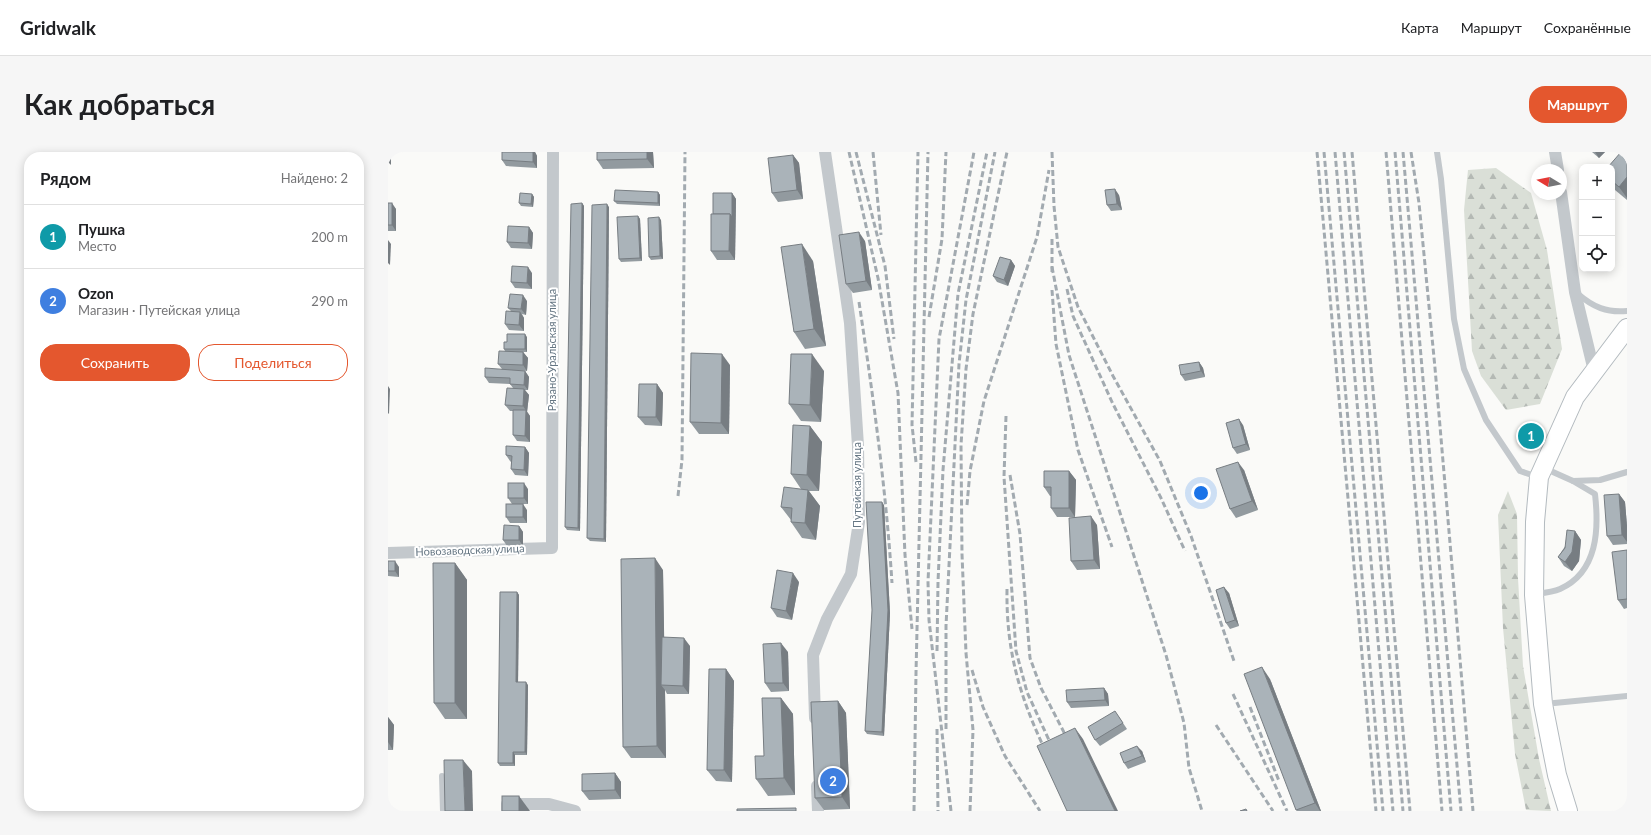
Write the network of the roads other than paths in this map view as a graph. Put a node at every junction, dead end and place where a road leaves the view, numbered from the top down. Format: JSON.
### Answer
{"nodes":[{"id":1,"x":553,"y":152,"type":"edge"},
{"id":2,"x":825,"y":152,"type":"edge"},
{"id":3,"x":1437,"y":152,"type":"edge"},
{"id":4,"x":1555,"y":152,"type":"edge"},
{"id":5,"x":1557,"y":164,"type":"edge"},
{"id":6,"x":1562,"y":200,"type":"edge"},
{"id":7,"x":1575,"y":292,"type":"junction"},
{"id":8,"x":1627,"y":311,"type":"edge"},
{"id":9,"x":1627,"y":328,"type":"edge"},
{"id":10,"x":1594,"y":371,"type":"junction"},
{"id":11,"x":1541,"y":472,"type":"junction"},
{"id":12,"x":1627,"y":472,"type":"edge"},
{"id":13,"x":1572,"y":481,"type":"junction"},
{"id":14,"x":552,"y":548,"type":"joint"},
{"id":15,"x":388,"y":553,"type":"edge"},
{"id":16,"x":1534,"y":595,"type":"junction"},
{"id":17,"x":1627,"y":696,"type":"edge"},
{"id":18,"x":1543,"y":704,"type":"junction"},
{"id":19,"x":815,"y":733,"type":"edge"},
{"id":20,"x":816,"y":772,"type":"edge"},
{"id":21,"x":442,"y":776,"type":"dead end"},
{"id":22,"x":507,"y":807,"type":"edge"},
{"id":23,"x":443,"y":811,"type":"edge"},
{"id":24,"x":575,"y":811,"type":"edge"},
{"id":25,"x":818,"y":811,"type":"edge"},
{"id":26,"x":1568,"y":811,"type":"edge"}],
"edges":[{"from":1,"to":14,"type":"street","name":"Рязано-Уральская улица"},
{"from":2,"to":19,"type":"street","name":"Путейская улица"},
{"from":3,"to":11,"type":"lane"},
{"from":4,"to":5,"type":"street"},
{"from":6,"to":7,"type":"street"},
{"from":7,"to":8,"type":"lane"},
{"from":7,"to":10,"type":"street"},
{"from":9,"to":10,"type":"main road"},
{"from":10,"to":11,"type":"main road"},
{"from":11,"to":13,"type":"lane"},
{"from":11,"to":16,"type":"main road"},
{"from":12,"to":13,"type":"lane"},
{"from":13,"to":16,"type":"lane"},
{"from":14,"to":15,"type":"street","name":"Новозаводская улица"},
{"from":16,"to":18,"type":"main road"},
{"from":17,"to":18,"type":"lane"},
{"from":18,"to":26,"type":"main road"},
{"from":20,"to":25,"type":"street"},
{"from":21,"to":23,"type":"lane"},
{"from":22,"to":24,"type":"street"}]}
